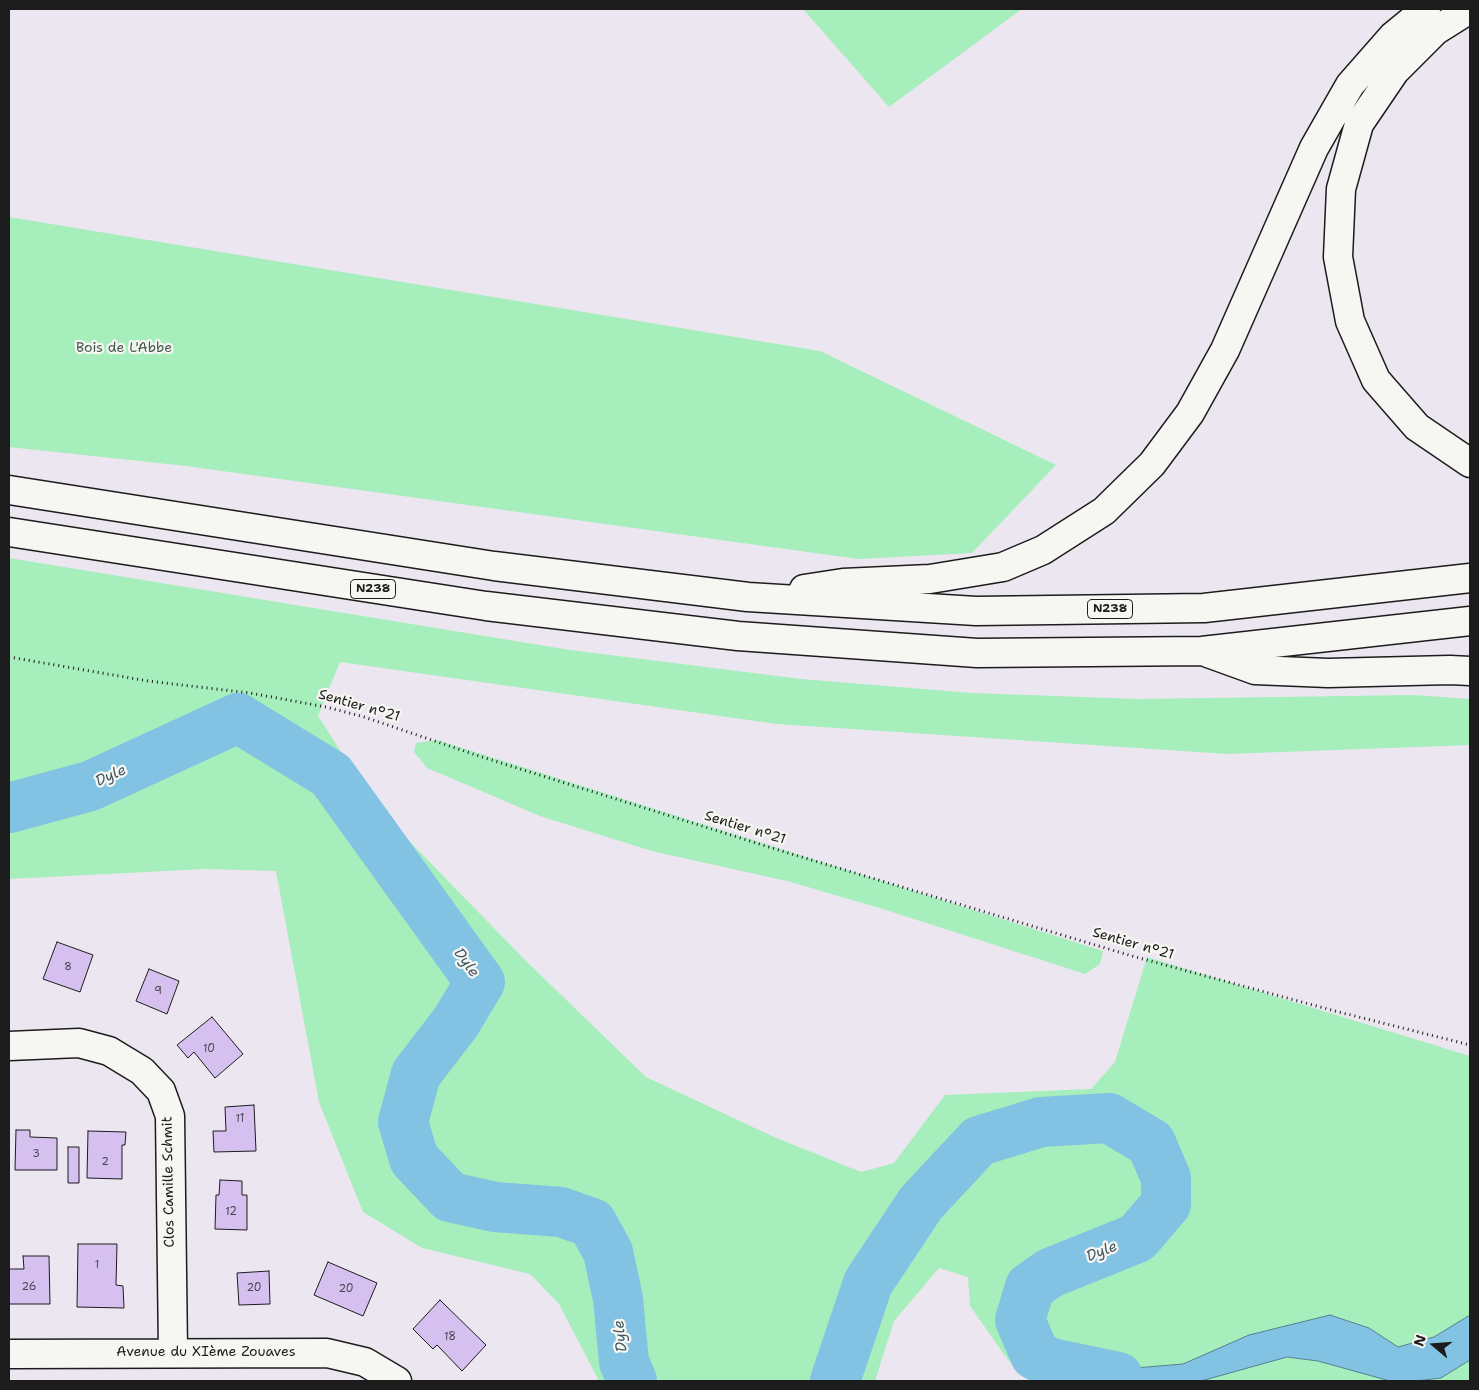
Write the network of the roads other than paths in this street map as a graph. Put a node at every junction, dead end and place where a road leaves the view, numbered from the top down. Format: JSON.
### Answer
{"nodes":[{"id":1,"x":1426,"y":9,"type":"edge"},
{"id":2,"x":1470,"y":9,"type":"edge"},
{"id":3,"x":1470,"y":463,"type":"edge"},
{"id":4,"x":9,"y":490,"type":"edge"},
{"id":5,"x":9,"y":532,"type":"edge"},
{"id":6,"x":1470,"y":578,"type":"edge"},
{"id":7,"x":748,"y":596,"type":"junction"},
{"id":8,"x":1470,"y":621,"type":"edge"},
{"id":9,"x":1202,"y":651,"type":"junction"},
{"id":10,"x":1470,"y":671,"type":"edge"},
{"id":11,"x":9,"y":1046,"type":"edge"},
{"id":12,"x":173,"y":1352,"type":"junction"},
{"id":13,"x":9,"y":1354,"type":"edge"},
{"id":14,"x":397,"y":1381,"type":"edge"}],
"edges":[{"from":1,"to":7,"type":"main road"},
{"from":2,"to":3,"type":"main road"},
{"from":4,"to":7,"type":"main road","number":"N238"},
{"from":5,"to":9,"type":"main road","number":"N238"},
{"from":6,"to":7,"type":"main road","number":"N238"},
{"from":8,"to":9,"type":"main road","number":"N238"},
{"from":9,"to":10,"type":"main road"},
{"from":11,"to":12,"type":"main road","name":"Clos Camille Schmit"},
{"from":12,"to":13,"type":"main road","name":"Avenue du XIème Zouaves"},
{"from":12,"to":14,"type":"main road","name":"Avenue du XIème Zouaves"}]}
